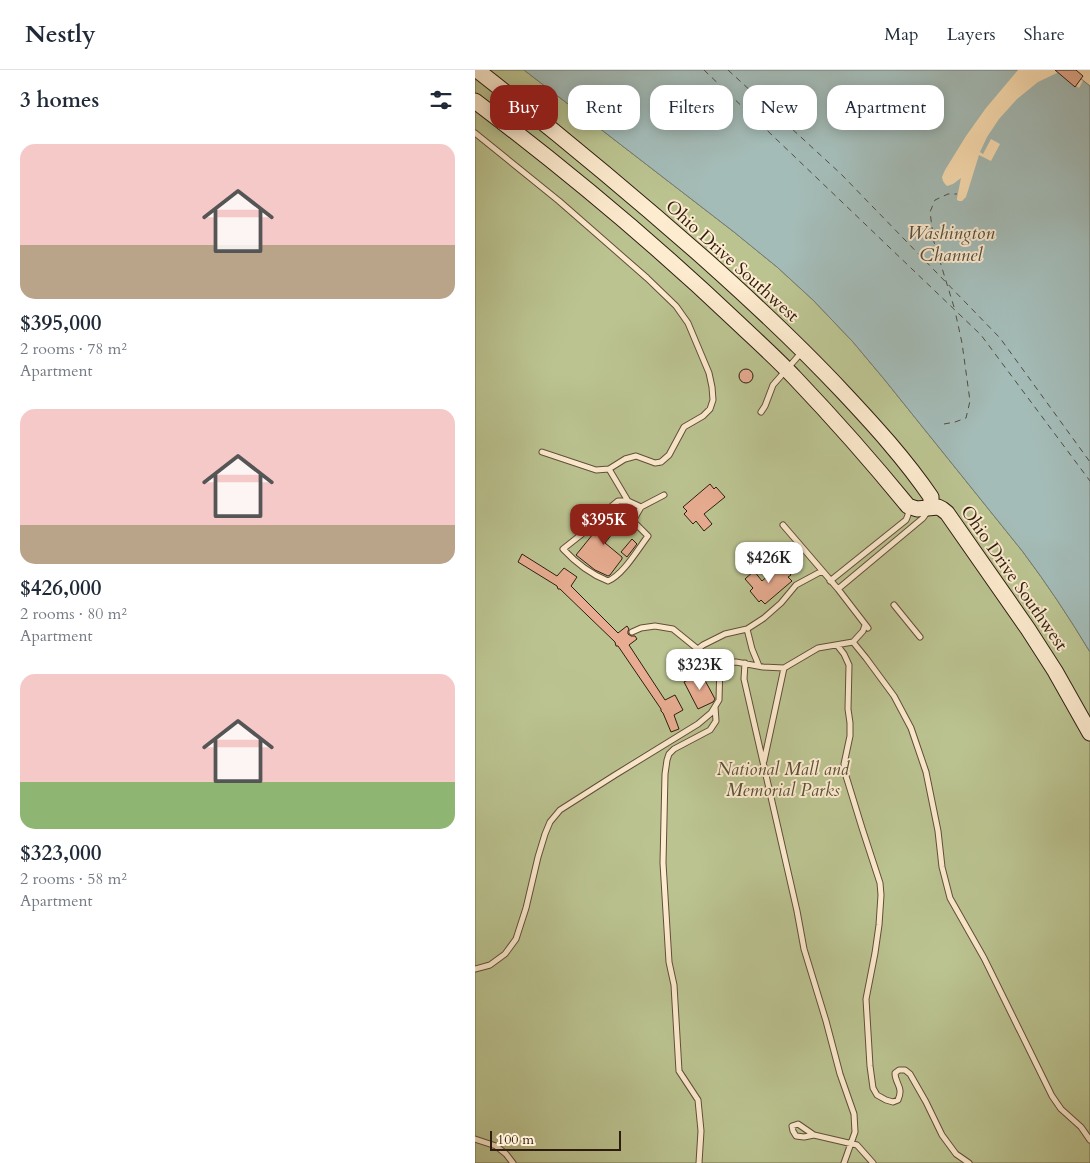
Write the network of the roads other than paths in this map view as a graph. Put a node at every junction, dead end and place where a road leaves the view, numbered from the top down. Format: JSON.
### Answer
{"nodes":[{"id":1,"x":477,"y":70,"type":"edge"},
{"id":2,"x":475,"y":101,"type":"edge"},
{"id":3,"x":475,"y":134,"type":"edge"},
{"id":4,"x":803,"y":351,"type":"junction"},
{"id":5,"x":786,"y":369,"type":"junction"},
{"id":6,"x":761,"y":412,"type":"dead end"},
{"id":7,"x":542,"y":452,"type":"dead end"},
{"id":8,"x":609,"y":469,"type":"junction"},
{"id":9,"x":664,"y":495,"type":"dead end"},
{"id":10,"x":628,"y":501,"type":"junction"},
{"id":11,"x":908,"y":506,"type":"junction"},
{"id":12,"x":641,"y":507,"type":"junction"},
{"id":13,"x":930,"y":507,"type":"junction"},
{"id":14,"x":783,"y":525,"type":"dead end"},
{"id":15,"x":822,"y":571,"type":"junction"},
{"id":16,"x":830,"y":581,"type":"junction"},
{"id":17,"x":838,"y":590,"type":"junction"},
{"id":18,"x":894,"y":605,"type":"dead end"},
{"id":19,"x":747,"y":629,"type":"junction"},
{"id":20,"x":632,"y":632,"type":"dead end"},
{"id":21,"x":920,"y":637,"type":"dead end"},
{"id":22,"x":853,"y":642,"type":"junction"},
{"id":23,"x":837,"y":645,"type":"junction"},
{"id":24,"x":698,"y":649,"type":"junction"},
{"id":25,"x":720,"y":663,"type":"junction"},
{"id":26,"x":745,"y":663,"type":"junction"},
{"id":27,"x":759,"y":666,"type":"junction"},
{"id":28,"x":784,"y":668,"type":"junction"},
{"id":29,"x":715,"y":707,"type":"junction"},
{"id":30,"x":1090,"y":733,"type":"edge"},
{"id":31,"x":764,"y":761,"type":"junction"},
{"id":32,"x":475,"y":969,"type":"edge"},
{"id":33,"x":814,"y":1135,"type":"dead end"},
{"id":34,"x":475,"y":1140,"type":"edge"},
{"id":35,"x":1090,"y":1140,"type":"edge"},
{"id":36,"x":851,"y":1144,"type":"junction"},
{"id":37,"x":513,"y":1163,"type":"edge"},
{"id":38,"x":699,"y":1163,"type":"edge"},
{"id":39,"x":844,"y":1163,"type":"edge"},
{"id":40,"x":873,"y":1163,"type":"edge"},
{"id":41,"x":969,"y":1163,"type":"edge"}],
"edges":[{"from":1,"to":4,"type":"street","name":"Ohio Drive Southwest"},
{"from":2,"to":5,"type":"street"},
{"from":3,"to":8,"type":"lane"},
{"from":4,"to":5,"type":"lane"},
{"from":4,"to":13,"type":"street","name":"Ohio Drive Southwest"},
{"from":5,"to":6,"type":"lane"},
{"from":5,"to":11,"type":"street"},
{"from":7,"to":8,"type":"lane"},
{"from":8,"to":10,"type":"lane"},
{"from":9,"to":12,"type":"lane"},
{"from":10,"to":12,"type":"lane"},
{"from":10,"to":12,"type":"lane"},
{"from":11,"to":13,"type":"street","name":"Ohio Drive Southwest"},
{"from":11,"to":16,"type":"lane"},
{"from":13,"to":17,"type":"lane"},
{"from":13,"to":30,"type":"street","name":"Ohio Drive Southwest"},
{"from":14,"to":15,"type":"lane"},
{"from":15,"to":16,"type":"lane"},
{"from":15,"to":19,"type":"lane"},
{"from":16,"to":17,"type":"lane"},
{"from":17,"to":22,"type":"lane"},
{"from":18,"to":21,"type":"lane"},
{"from":19,"to":24,"type":"lane"},
{"from":19,"to":27,"type":"lane"},
{"from":20,"to":24,"type":"lane"},
{"from":22,"to":23,"type":"lane"},
{"from":22,"to":35,"type":"lane"},
{"from":23,"to":28,"type":"lane"},
{"from":23,"to":41,"type":"lane"},
{"from":24,"to":25,"type":"lane"},
{"from":25,"to":26,"type":"lane"},
{"from":25,"to":29,"type":"lane"},
{"from":26,"to":27,"type":"lane"},
{"from":26,"to":31,"type":"lane"},
{"from":27,"to":28,"type":"lane"},
{"from":28,"to":31,"type":"lane"},
{"from":29,"to":32,"type":"lane"},
{"from":29,"to":38,"type":"lane"},
{"from":31,"to":36,"type":"lane"},
{"from":33,"to":36,"type":"lane"},
{"from":34,"to":37,"type":"lane"},
{"from":36,"to":39,"type":"lane"},
{"from":36,"to":40,"type":"lane"}]}
